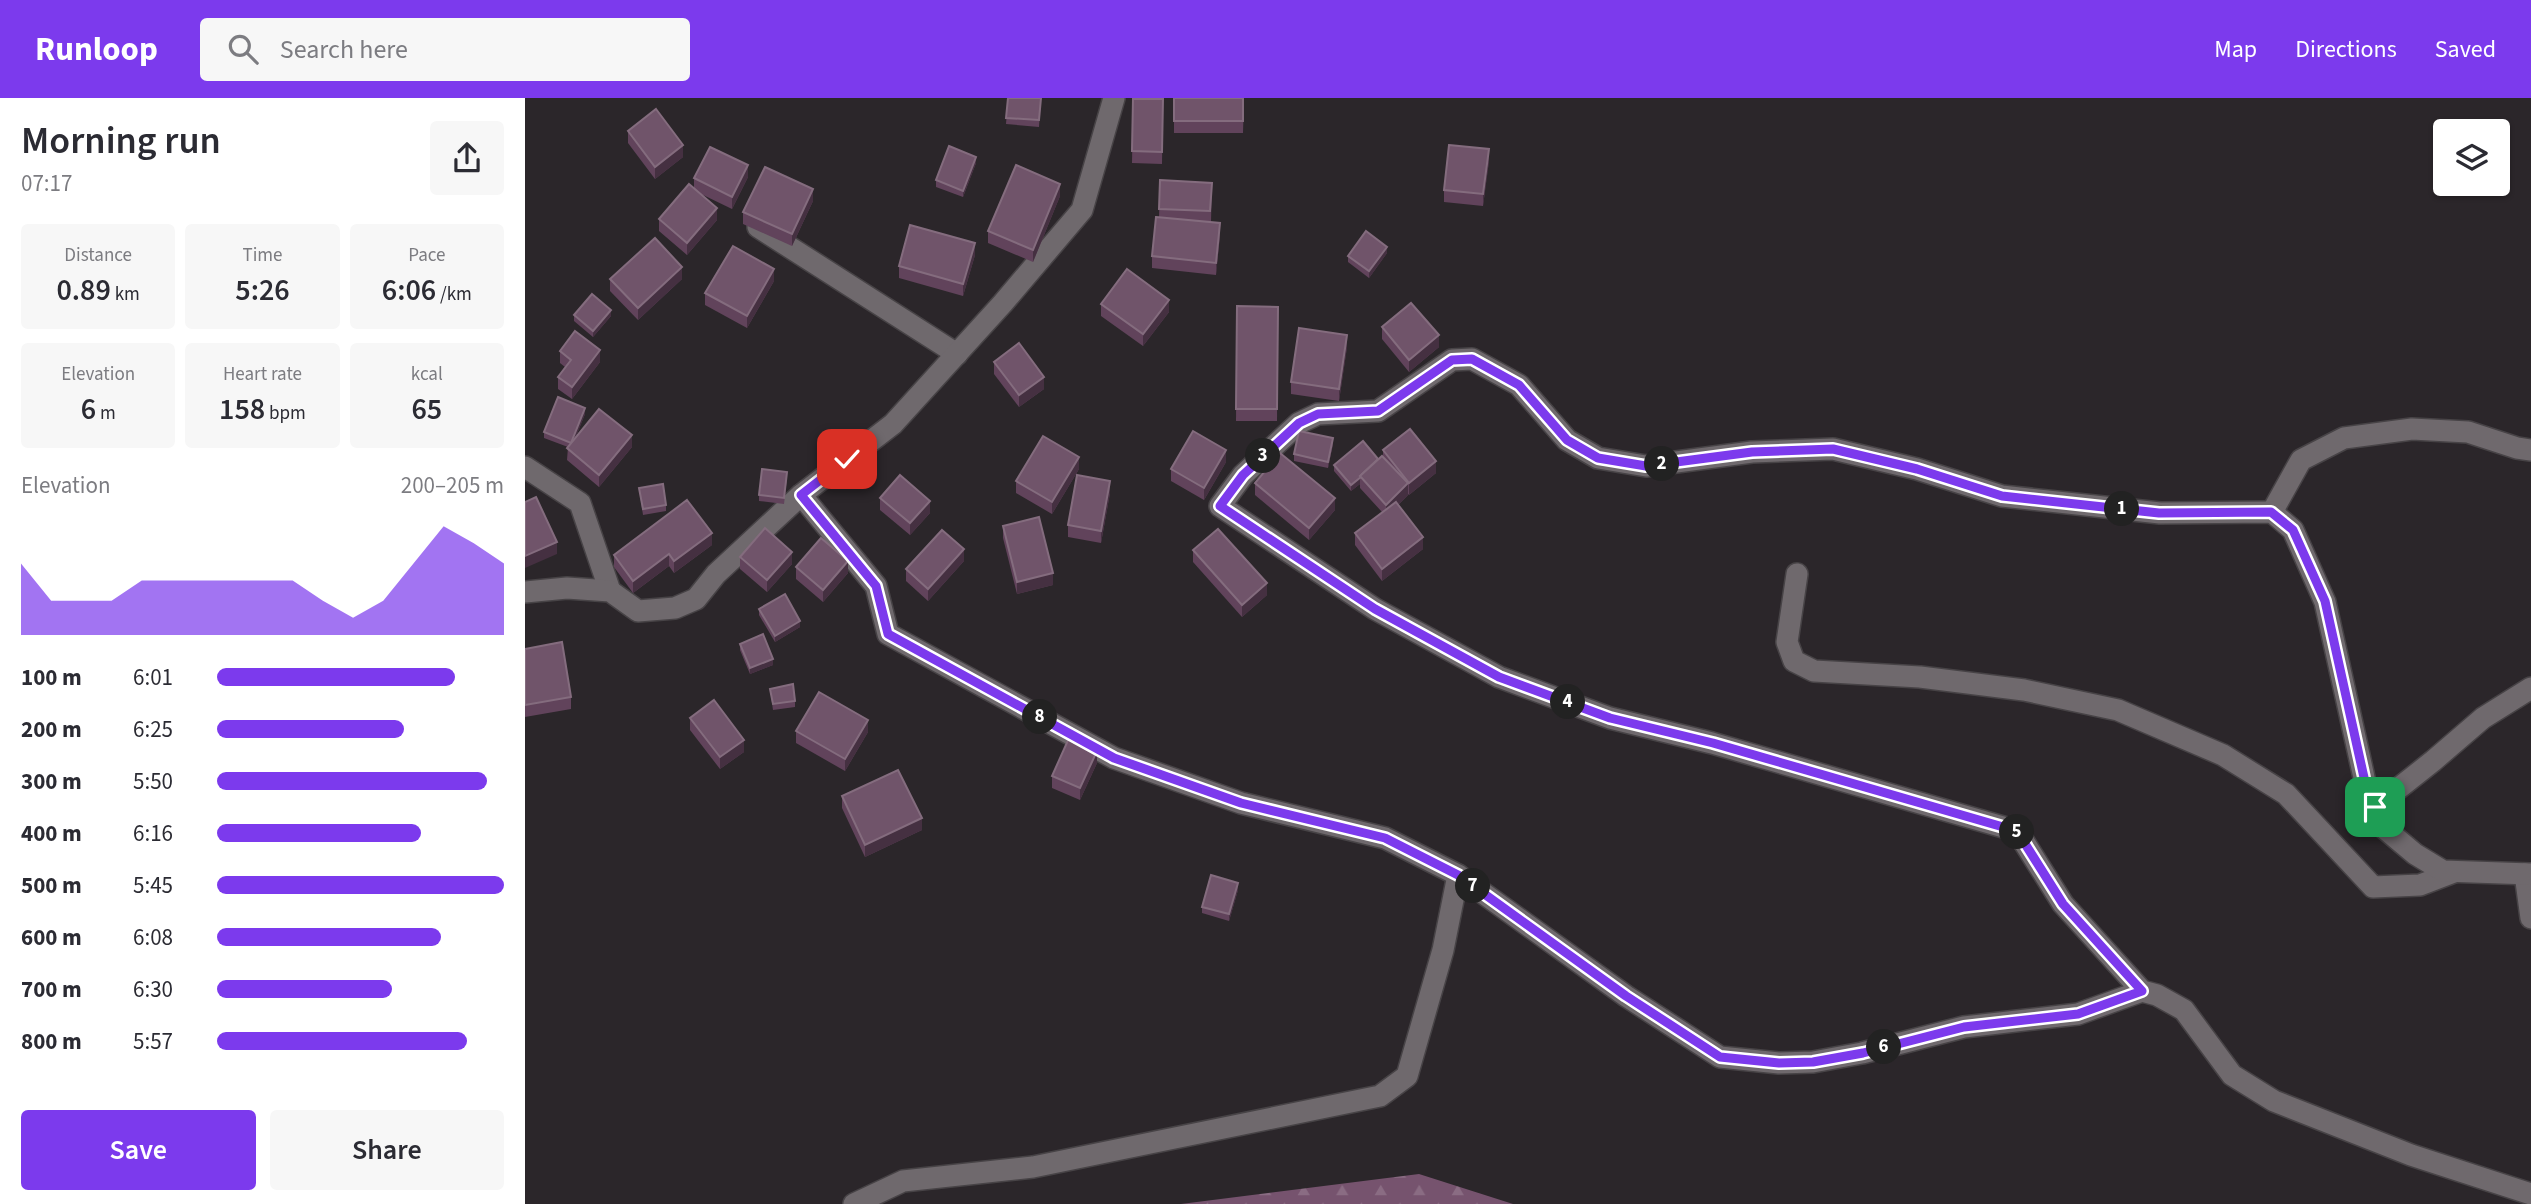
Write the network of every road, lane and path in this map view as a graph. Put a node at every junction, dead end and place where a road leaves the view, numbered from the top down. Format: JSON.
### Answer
{"nodes":[{"id":1,"x":1114,"y":98,"type":"edge"},
{"id":2,"x":748,"y":221,"type":"edge"},
{"id":3,"x":957,"y":354,"type":"junction"},
{"id":4,"x":2531,"y":450,"type":"edge"},
{"id":5,"x":525,"y":467,"type":"edge"},
{"id":6,"x":801,"y":495,"type":"junction"},
{"id":7,"x":2271,"y":512,"type":"junction"},
{"id":8,"x":1797,"y":574,"type":"dead end"},
{"id":9,"x":610,"y":591,"type":"junction"},
{"id":10,"x":525,"y":593,"type":"edge"},
{"id":11,"x":2531,"y":688,"type":"edge"},
{"id":12,"x":2375,"y":807,"type":"junction"},
{"id":13,"x":2454,"y":872,"type":"junction"},
{"id":14,"x":2528,"y":874,"type":"edge"},
{"id":15,"x":1458,"y":875,"type":"junction"},
{"id":16,"x":2531,"y":918,"type":"edge"},
{"id":17,"x":2142,"y":991,"type":"junction"},
{"id":18,"x":2531,"y":1194,"type":"edge"},
{"id":19,"x":854,"y":1204,"type":"edge"}],
"edges":[{"from":1,"to":3,"type":"street"},
{"from":2,"to":3,"type":"street"},
{"from":3,"to":6,"type":"street"},
{"from":4,"to":7,"type":"street"},
{"from":5,"to":9,"type":"street"},
{"from":6,"to":9,"type":"street"},
{"from":6,"to":15,"type":"street"},
{"from":7,"to":12,"type":"street"},
{"from":7,"to":17,"type":"street"},
{"from":8,"to":13,"type":"street"},
{"from":9,"to":10,"type":"street"},
{"from":11,"to":12,"type":"street"},
{"from":12,"to":13,"type":"street"},
{"from":13,"to":14,"type":"street"},
{"from":14,"to":16,"type":"street"},
{"from":15,"to":17,"type":"street"},
{"from":15,"to":19,"type":"street"},
{"from":17,"to":18,"type":"street"}]}
